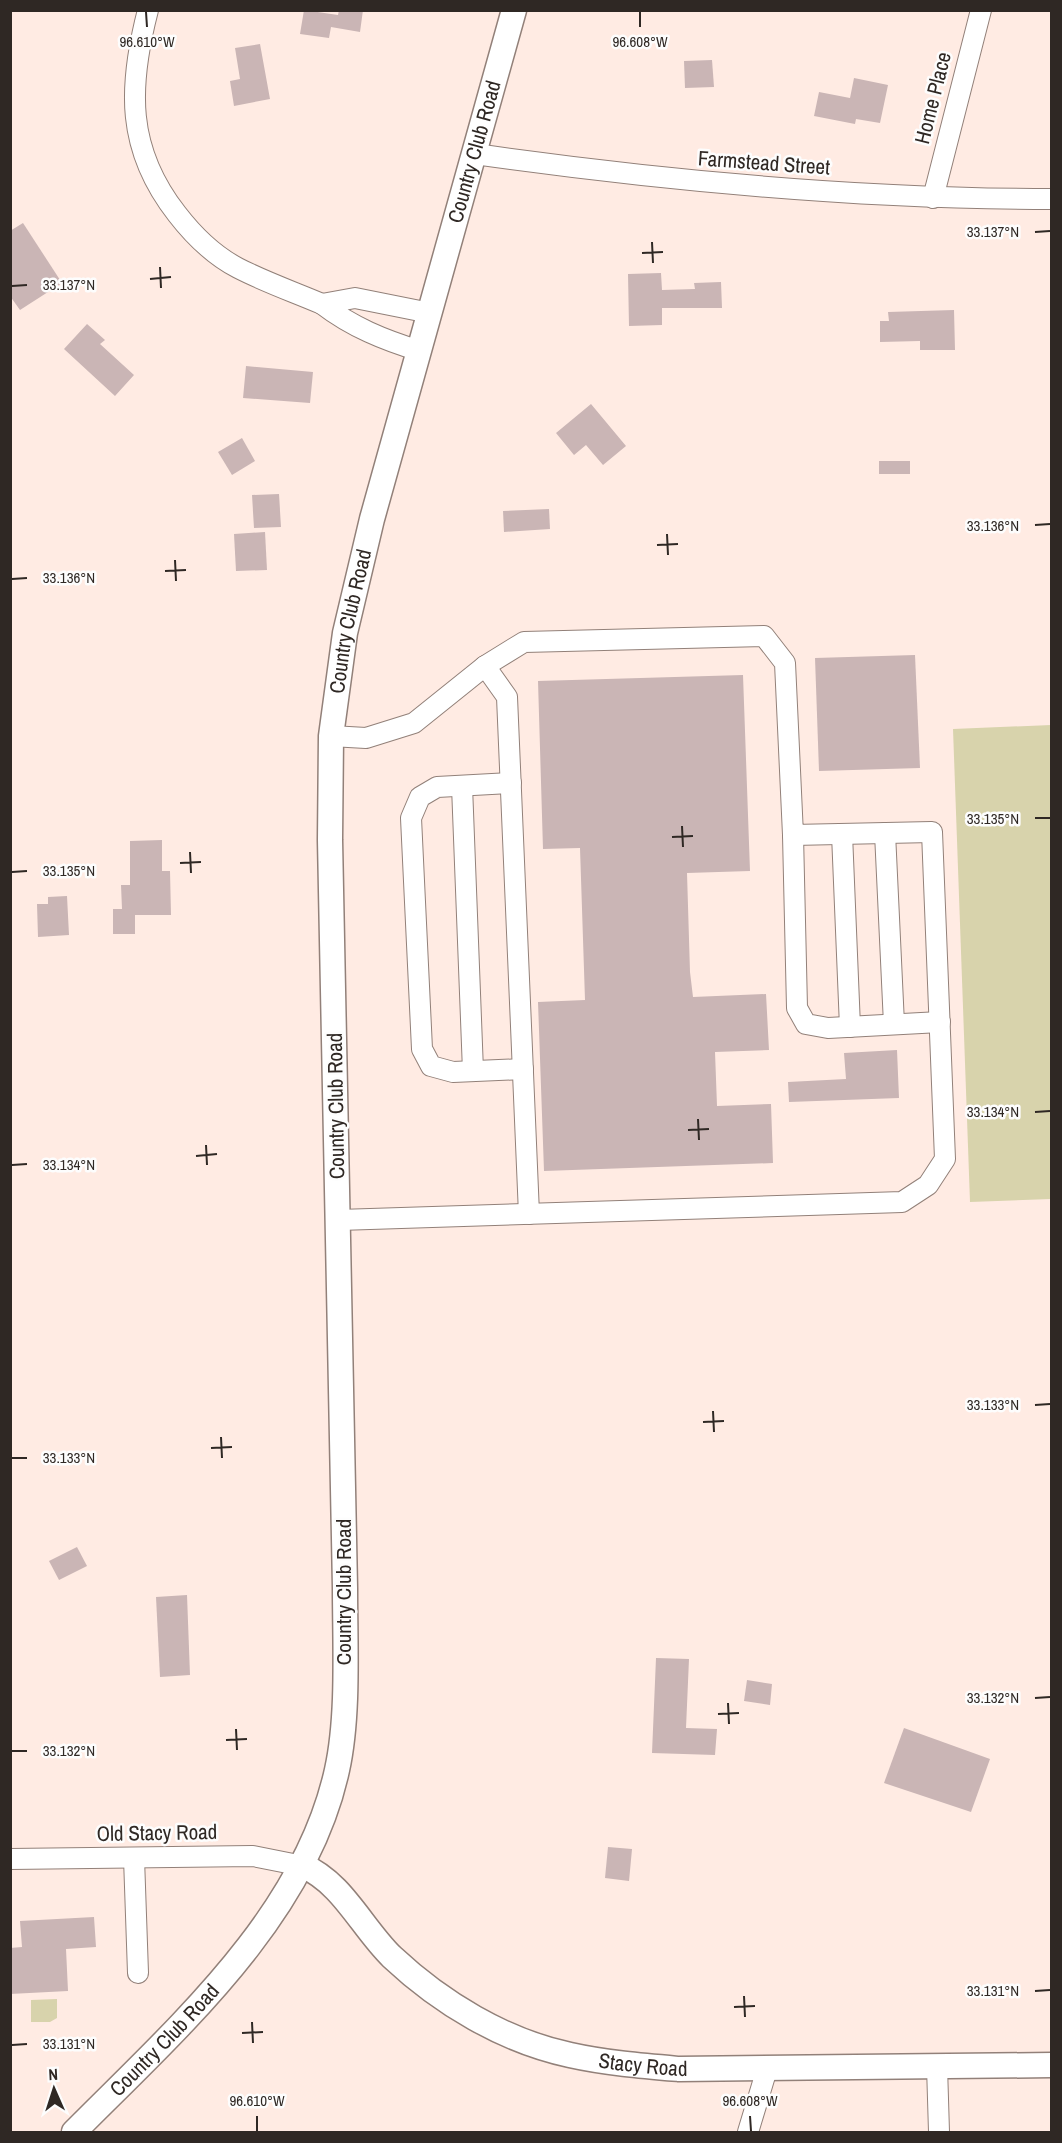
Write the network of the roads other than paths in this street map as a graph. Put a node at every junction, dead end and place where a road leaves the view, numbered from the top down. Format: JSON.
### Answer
{"nodes":[{"id":1,"x":147,"y":10,"type":"edge"},
{"id":2,"x":514,"y":10,"type":"edge"},
{"id":3,"x":981,"y":10,"type":"edge"},
{"id":4,"x":475,"y":154,"type":"junction"},
{"id":5,"x":933,"y":198,"type":"junction"},
{"id":6,"x":1052,"y":199,"type":"edge"},
{"id":7,"x":322,"y":304,"type":"junction"},
{"id":8,"x":430,"y":313,"type":"junction"},
{"id":9,"x":420,"y":351,"type":"junction"},
{"id":10,"x":485,"y":666,"type":"junction"},
{"id":11,"x":332,"y":736,"type":"junction"},
{"id":12,"x":511,"y":783,"type":"junction"},
{"id":13,"x":462,"y":786,"type":"junction"},
{"id":14,"x":885,"y":833,"type":"junction"},
{"id":15,"x":842,"y":834,"type":"junction"},
{"id":16,"x":793,"y":835,"type":"junction"},
{"id":17,"x":940,"y":1022,"type":"junction"},
{"id":18,"x":894,"y":1024,"type":"junction"},
{"id":19,"x":850,"y":1027,"type":"junction"},
{"id":20,"x":523,"y":1069,"type":"junction"},
{"id":21,"x":473,"y":1071,"type":"junction"},
{"id":22,"x":529,"y":1214,"type":"junction"},
{"id":23,"x":339,"y":1220,"type":"junction"},
{"id":24,"x":134,"y":1858,"type":"junction"},
{"id":25,"x":10,"y":1859,"type":"edge"},
{"id":26,"x":303,"y":1866,"type":"junction"},
{"id":27,"x":138,"y":1973,"type":"dead end"},
{"id":28,"x":1052,"y":2065,"type":"edge"},
{"id":29,"x":937,"y":2066,"type":"junction"},
{"id":30,"x":767,"y":2069,"type":"junction"},
{"id":31,"x":74,"y":2133,"type":"edge"},
{"id":32,"x":748,"y":2133,"type":"edge"},
{"id":33,"x":939,"y":2133,"type":"edge"}],
"edges":[{"from":1,"to":7,"type":"street"},
{"from":2,"to":4,"type":"main road","name":"Country Club Road"},
{"from":3,"to":5,"type":"street","name":"Home Place"},
{"from":4,"to":5,"type":"street","name":"Farmstead Street"},
{"from":4,"to":8,"type":"main road","name":"Country Club Road"},
{"from":5,"to":6,"type":"street","name":"Farmstead Street"},
{"from":7,"to":8,"type":"street"},
{"from":7,"to":9,"type":"street"},
{"from":8,"to":9,"type":"main road","name":"Country Club Road"},
{"from":9,"to":11,"type":"main road","name":"Country Club Road"},
{"from":10,"to":11,"type":"street"},
{"from":10,"to":12,"type":"street"},
{"from":10,"to":16,"type":"street"},
{"from":11,"to":23,"type":"main road","name":"Country Club Road"},
{"from":12,"to":13,"type":"street"},
{"from":12,"to":20,"type":"street"},
{"from":13,"to":21,"type":"street"},
{"from":13,"to":21,"type":"street"},
{"from":14,"to":15,"type":"street"},
{"from":14,"to":17,"type":"street"},
{"from":14,"to":18,"type":"street"},
{"from":15,"to":16,"type":"street"},
{"from":15,"to":19,"type":"street"},
{"from":16,"to":19,"type":"street"},
{"from":17,"to":18,"type":"street"},
{"from":17,"to":22,"type":"street"},
{"from":18,"to":19,"type":"street"},
{"from":20,"to":21,"type":"street"},
{"from":20,"to":22,"type":"street"},
{"from":22,"to":23,"type":"street"},
{"from":23,"to":26,"type":"main road","name":"Country Club Road"},
{"from":24,"to":25,"type":"street","name":"Old Stacy Road"},
{"from":24,"to":26,"type":"street","name":"Old Stacy Road"},
{"from":24,"to":27,"type":"street"},
{"from":26,"to":30,"type":"main road","name":"Stacy Road"},
{"from":26,"to":31,"type":"main road","name":"Country Club Road"},
{"from":28,"to":29,"type":"main road","name":"Stacy Road"},
{"from":29,"to":30,"type":"main road","name":"Stacy Road"},
{"from":29,"to":33,"type":"street"},
{"from":30,"to":32,"type":"street"}]}
